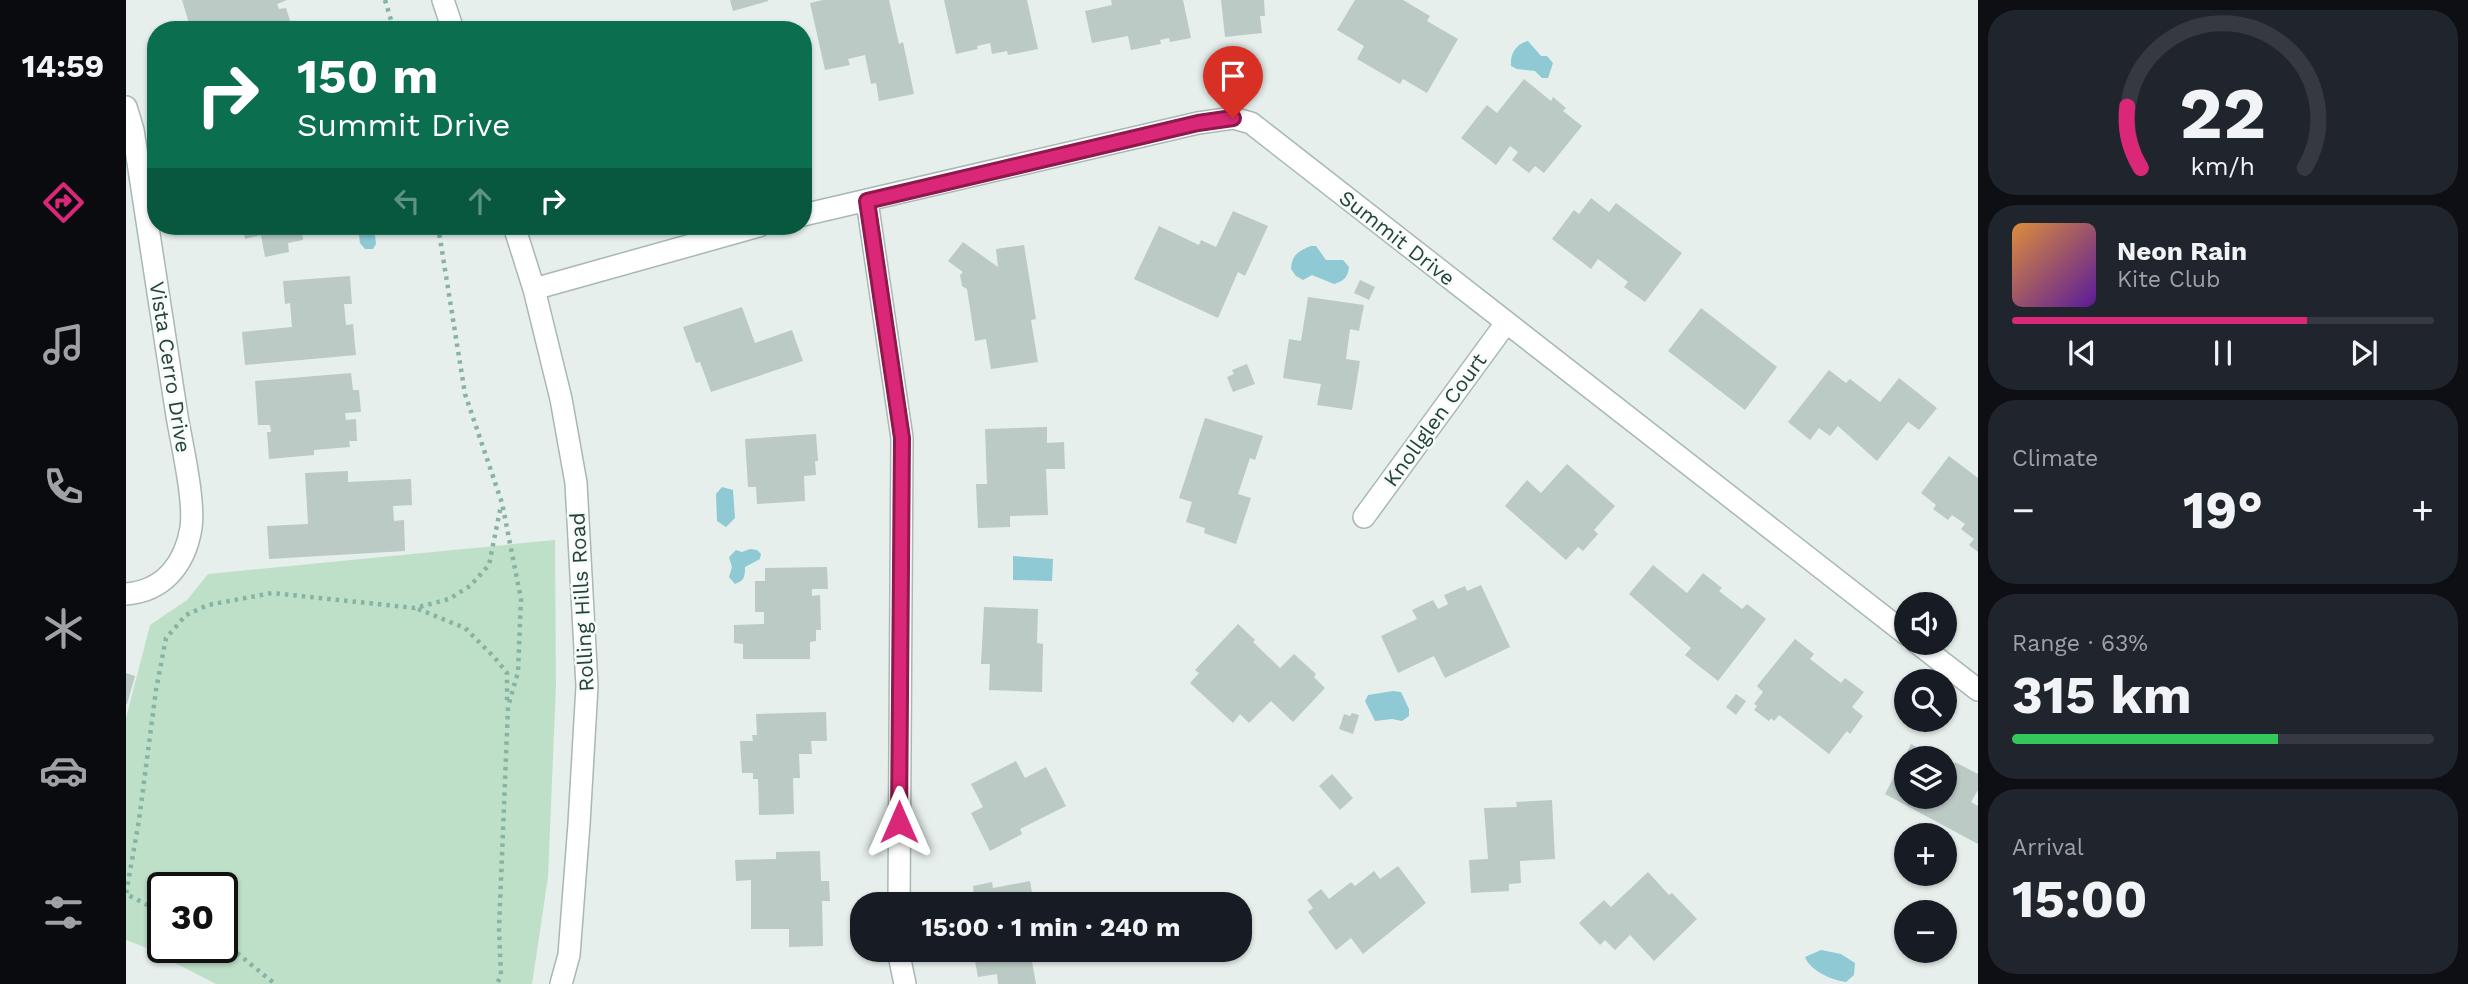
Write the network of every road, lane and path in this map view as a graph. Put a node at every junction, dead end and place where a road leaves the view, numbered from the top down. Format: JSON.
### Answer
{"nodes":[{"id":1,"x":385,"y":0,"type":"edge"},
{"id":2,"x":443,"y":0,"type":"edge"},
{"id":3,"x":391,"y":21,"type":"edge"},
{"id":4,"x":450,"y":21,"type":"edge"},
{"id":5,"x":126,"y":107,"type":"edge"},
{"id":6,"x":867,"y":201,"type":"junction"},
{"id":7,"x":812,"y":213,"type":"edge"},
{"id":8,"x":147,"y":220,"type":"edge"},
{"id":9,"x":149,"y":235,"type":"edge"},
{"id":10,"x":440,"y":235,"type":"edge"},
{"id":11,"x":517,"y":235,"type":"edge"},
{"id":12,"x":727,"y":235,"type":"edge"},
{"id":13,"x":534,"y":289,"type":"junction"},
{"id":14,"x":1506,"y":323,"type":"junction"},
{"id":15,"x":502,"y":503,"type":"junction"},
{"id":16,"x":1364,"y":517,"type":"dead end"},
{"id":17,"x":126,"y":594,"type":"edge"},
{"id":18,"x":415,"y":608,"type":"junction"},
{"id":19,"x":1894,"y":625,"type":"edge"},
{"id":20,"x":1933,"y":655,"type":"edge"},
{"id":21,"x":1978,"y":690,"type":"edge"},
{"id":22,"x":508,"y":707,"type":"junction"},
{"id":23,"x":899,"y":892,"type":"edge"},
{"id":24,"x":147,"y":905,"type":"edge"},
{"id":25,"x":238,"y":954,"type":"edge"},
{"id":26,"x":900,"y":962,"type":"edge"},
{"id":27,"x":275,"y":984,"type":"edge"},
{"id":28,"x":497,"y":984,"type":"edge"},
{"id":29,"x":561,"y":984,"type":"edge"},
{"id":30,"x":905,"y":984,"type":"edge"}],
"edges":[{"from":1,"to":3,"type":"path"},
{"from":2,"to":4,"type":"street"},
{"from":5,"to":8,"type":"street","name":"Vista Cerro Drive"},
{"from":6,"to":7,"type":"street","name":"Summit Drive"},
{"from":6,"to":14,"type":"street","name":"Summit Drive"},
{"from":6,"to":23,"type":"street"},
{"from":9,"to":17,"type":"street","name":"Vista Cerro Drive"},
{"from":10,"to":15,"type":"path"},
{"from":11,"to":13,"type":"street","name":"Rolling Hills Road"},
{"from":12,"to":13,"type":"street"},
{"from":13,"to":29,"type":"street","name":"Rolling Hills Road"},
{"from":14,"to":16,"type":"street","name":"Knollglen Court"},
{"from":14,"to":19,"type":"street","name":"Summit Drive"},
{"from":15,"to":18,"type":"path"},
{"from":15,"to":22,"type":"path"},
{"from":18,"to":22,"type":"path"},
{"from":18,"to":24,"type":"path"},
{"from":20,"to":21,"type":"street"},
{"from":22,"to":28,"type":"path"},
{"from":25,"to":27,"type":"path"},
{"from":26,"to":30,"type":"street"}]}
